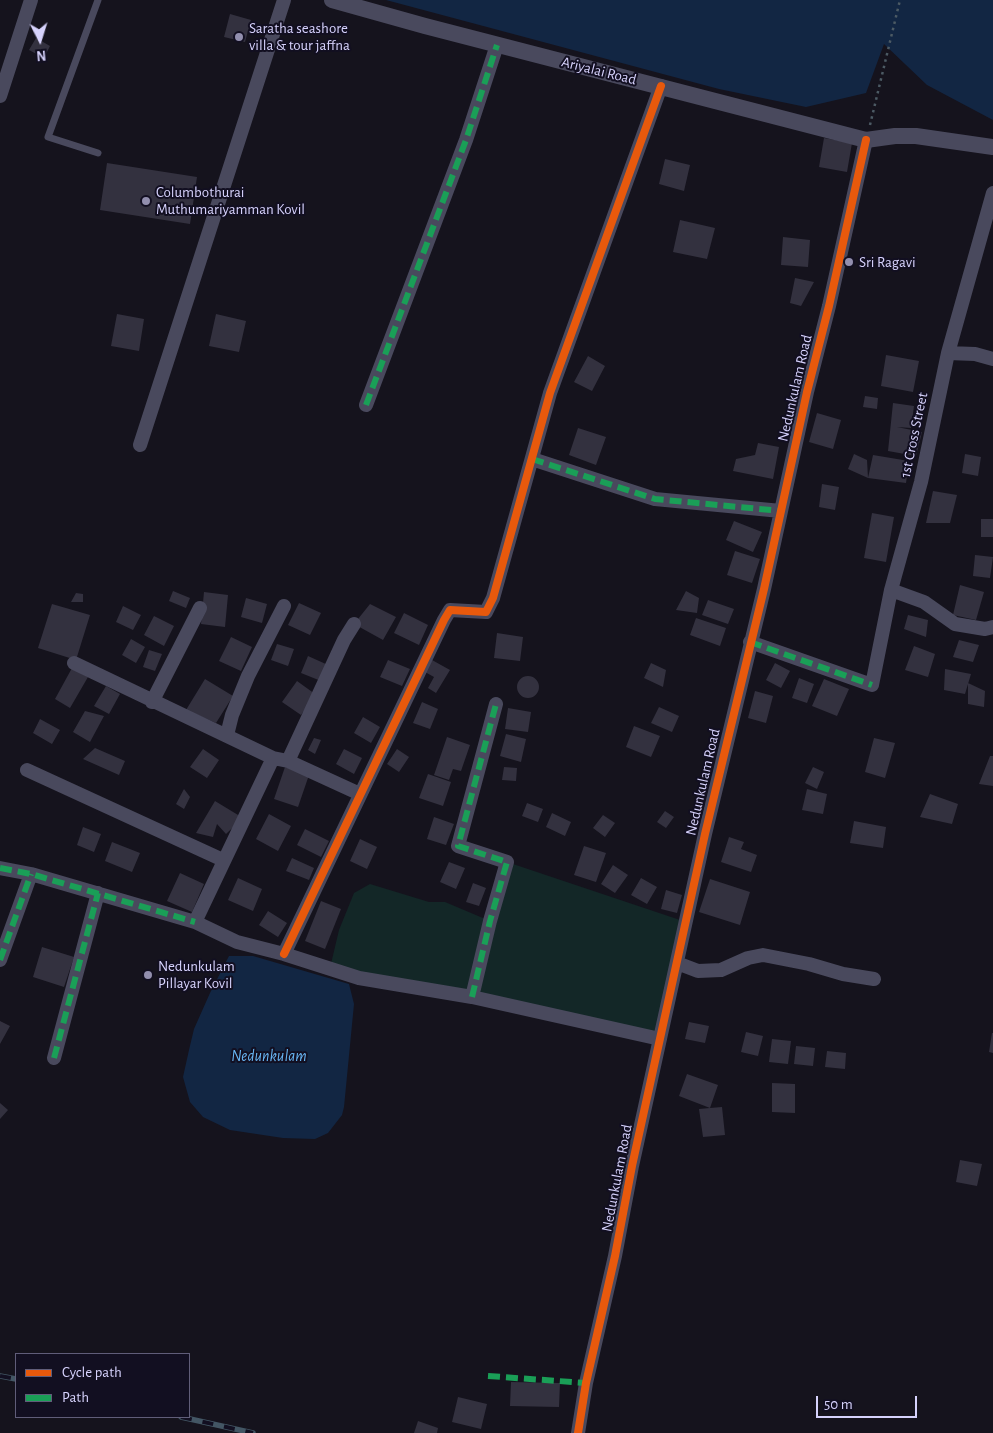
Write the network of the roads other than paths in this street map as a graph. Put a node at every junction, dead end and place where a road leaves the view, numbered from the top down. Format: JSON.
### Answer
{"nodes":[{"id":1,"x":31,"y":0,"type":"edge"},
{"id":2,"x":98,"y":0,"type":"edge"},
{"id":3,"x":284,"y":0,"type":"edge"},
{"id":4,"x":332,"y":0,"type":"edge"},
{"id":5,"x":497,"y":45,"type":"junction"},
{"id":6,"x":660,"y":86,"type":"junction"},
{"id":7,"x":0,"y":96,"type":"edge"},
{"id":8,"x":866,"y":140,"type":"junction"},
{"id":9,"x":993,"y":147,"type":"edge"},
{"id":10,"x":98,"y":153,"type":"dead end"},
{"id":11,"x":993,"y":194,"type":"edge"},
{"id":12,"x":948,"y":353,"type":"junction"},
{"id":13,"x":993,"y":358,"type":"edge"},
{"id":14,"x":366,"y":405,"type":"dead end"},
{"id":15,"x":140,"y":444,"type":"dead end"},
{"id":16,"x":532,"y":459,"type":"junction"},
{"id":17,"x":781,"y":511,"type":"junction"},
{"id":18,"x":891,"y":590,"type":"junction"},
{"id":19,"x":284,"y":606,"type":"dead end"},
{"id":20,"x":200,"y":608,"type":"dead end"},
{"id":21,"x":354,"y":624,"type":"dead end"},
{"id":22,"x":993,"y":627,"type":"edge"},
{"id":23,"x":750,"y":642,"type":"junction"},
{"id":24,"x":74,"y":664,"type":"dead end"},
{"id":25,"x":152,"y":702,"type":"junction"},
{"id":26,"x":496,"y":704,"type":"dead end"},
{"id":27,"x":227,"y":735,"type":"junction"},
{"id":28,"x":273,"y":758,"type":"junction"},
{"id":29,"x":288,"y":761,"type":"junction"},
{"id":30,"x":27,"y":770,"type":"dead end"},
{"id":31,"x":360,"y":794,"type":"junction"},
{"id":32,"x":223,"y":860,"type":"junction"},
{"id":33,"x":0,"y":868,"type":"edge"},
{"id":34,"x":31,"y":874,"type":"junction"},
{"id":35,"x":98,"y":893,"type":"junction"},
{"id":36,"x":195,"y":922,"type":"junction"},
{"id":37,"x":284,"y":954,"type":"junction"},
{"id":38,"x":0,"y":960,"type":"edge"},
{"id":39,"x":677,"y":963,"type":"junction"},
{"id":40,"x":874,"y":979,"type":"dead end"},
{"id":41,"x":472,"y":997,"type":"junction"},
{"id":42,"x":660,"y":1039,"type":"junction"},
{"id":43,"x":54,"y":1058,"type":"dead end"},
{"id":44,"x":578,"y":1433,"type":"edge"}],
"edges":[{"from":1,"to":7,"type":"street"},
{"from":2,"to":10,"type":"lane"},
{"from":3,"to":15,"type":"street"},
{"from":4,"to":5,"type":"street","name":"Ariyalai Road"},
{"from":5,"to":6,"type":"street","name":"Ariyalai Road"},
{"from":5,"to":14,"type":"street"},
{"from":6,"to":8,"type":"street","name":"Ariyalai Road"},
{"from":6,"to":16,"type":"street"},
{"from":8,"to":9,"type":"street"},
{"from":8,"to":17,"type":"street","name":"Nedunkulam Road"},
{"from":11,"to":12,"type":"street","name":"1st Cross Street"},
{"from":12,"to":13,"type":"street"},
{"from":12,"to":18,"type":"street","name":"1st Cross Street"},
{"from":16,"to":17,"type":"street"},
{"from":16,"to":31,"type":"street"},
{"from":17,"to":23,"type":"street","name":"Nedunkulam Road"},
{"from":18,"to":22,"type":"street"},
{"from":18,"to":23,"type":"street","name":"1st Cross Street"},
{"from":19,"to":27,"type":"street"},
{"from":20,"to":25,"type":"street"},
{"from":21,"to":29,"type":"street"},
{"from":23,"to":39,"type":"street","name":"Nedunkulam Road"},
{"from":24,"to":25,"type":"street"},
{"from":25,"to":27,"type":"street"},
{"from":26,"to":41,"type":"street"},
{"from":27,"to":28,"type":"street"},
{"from":28,"to":29,"type":"street"},
{"from":28,"to":32,"type":"street"},
{"from":29,"to":31,"type":"street"},
{"from":30,"to":32,"type":"street"},
{"from":31,"to":37,"type":"street"},
{"from":32,"to":36,"type":"street"},
{"from":33,"to":34,"type":"street"},
{"from":34,"to":35,"type":"street"},
{"from":34,"to":38,"type":"street"},
{"from":35,"to":36,"type":"street"},
{"from":35,"to":43,"type":"street"},
{"from":36,"to":37,"type":"street"},
{"from":37,"to":41,"type":"street"},
{"from":39,"to":40,"type":"street"},
{"from":39,"to":42,"type":"street","name":"Nedunkulam Road"},
{"from":41,"to":42,"type":"street"},
{"from":42,"to":44,"type":"street","name":"Nedunkulam Road"}]}
